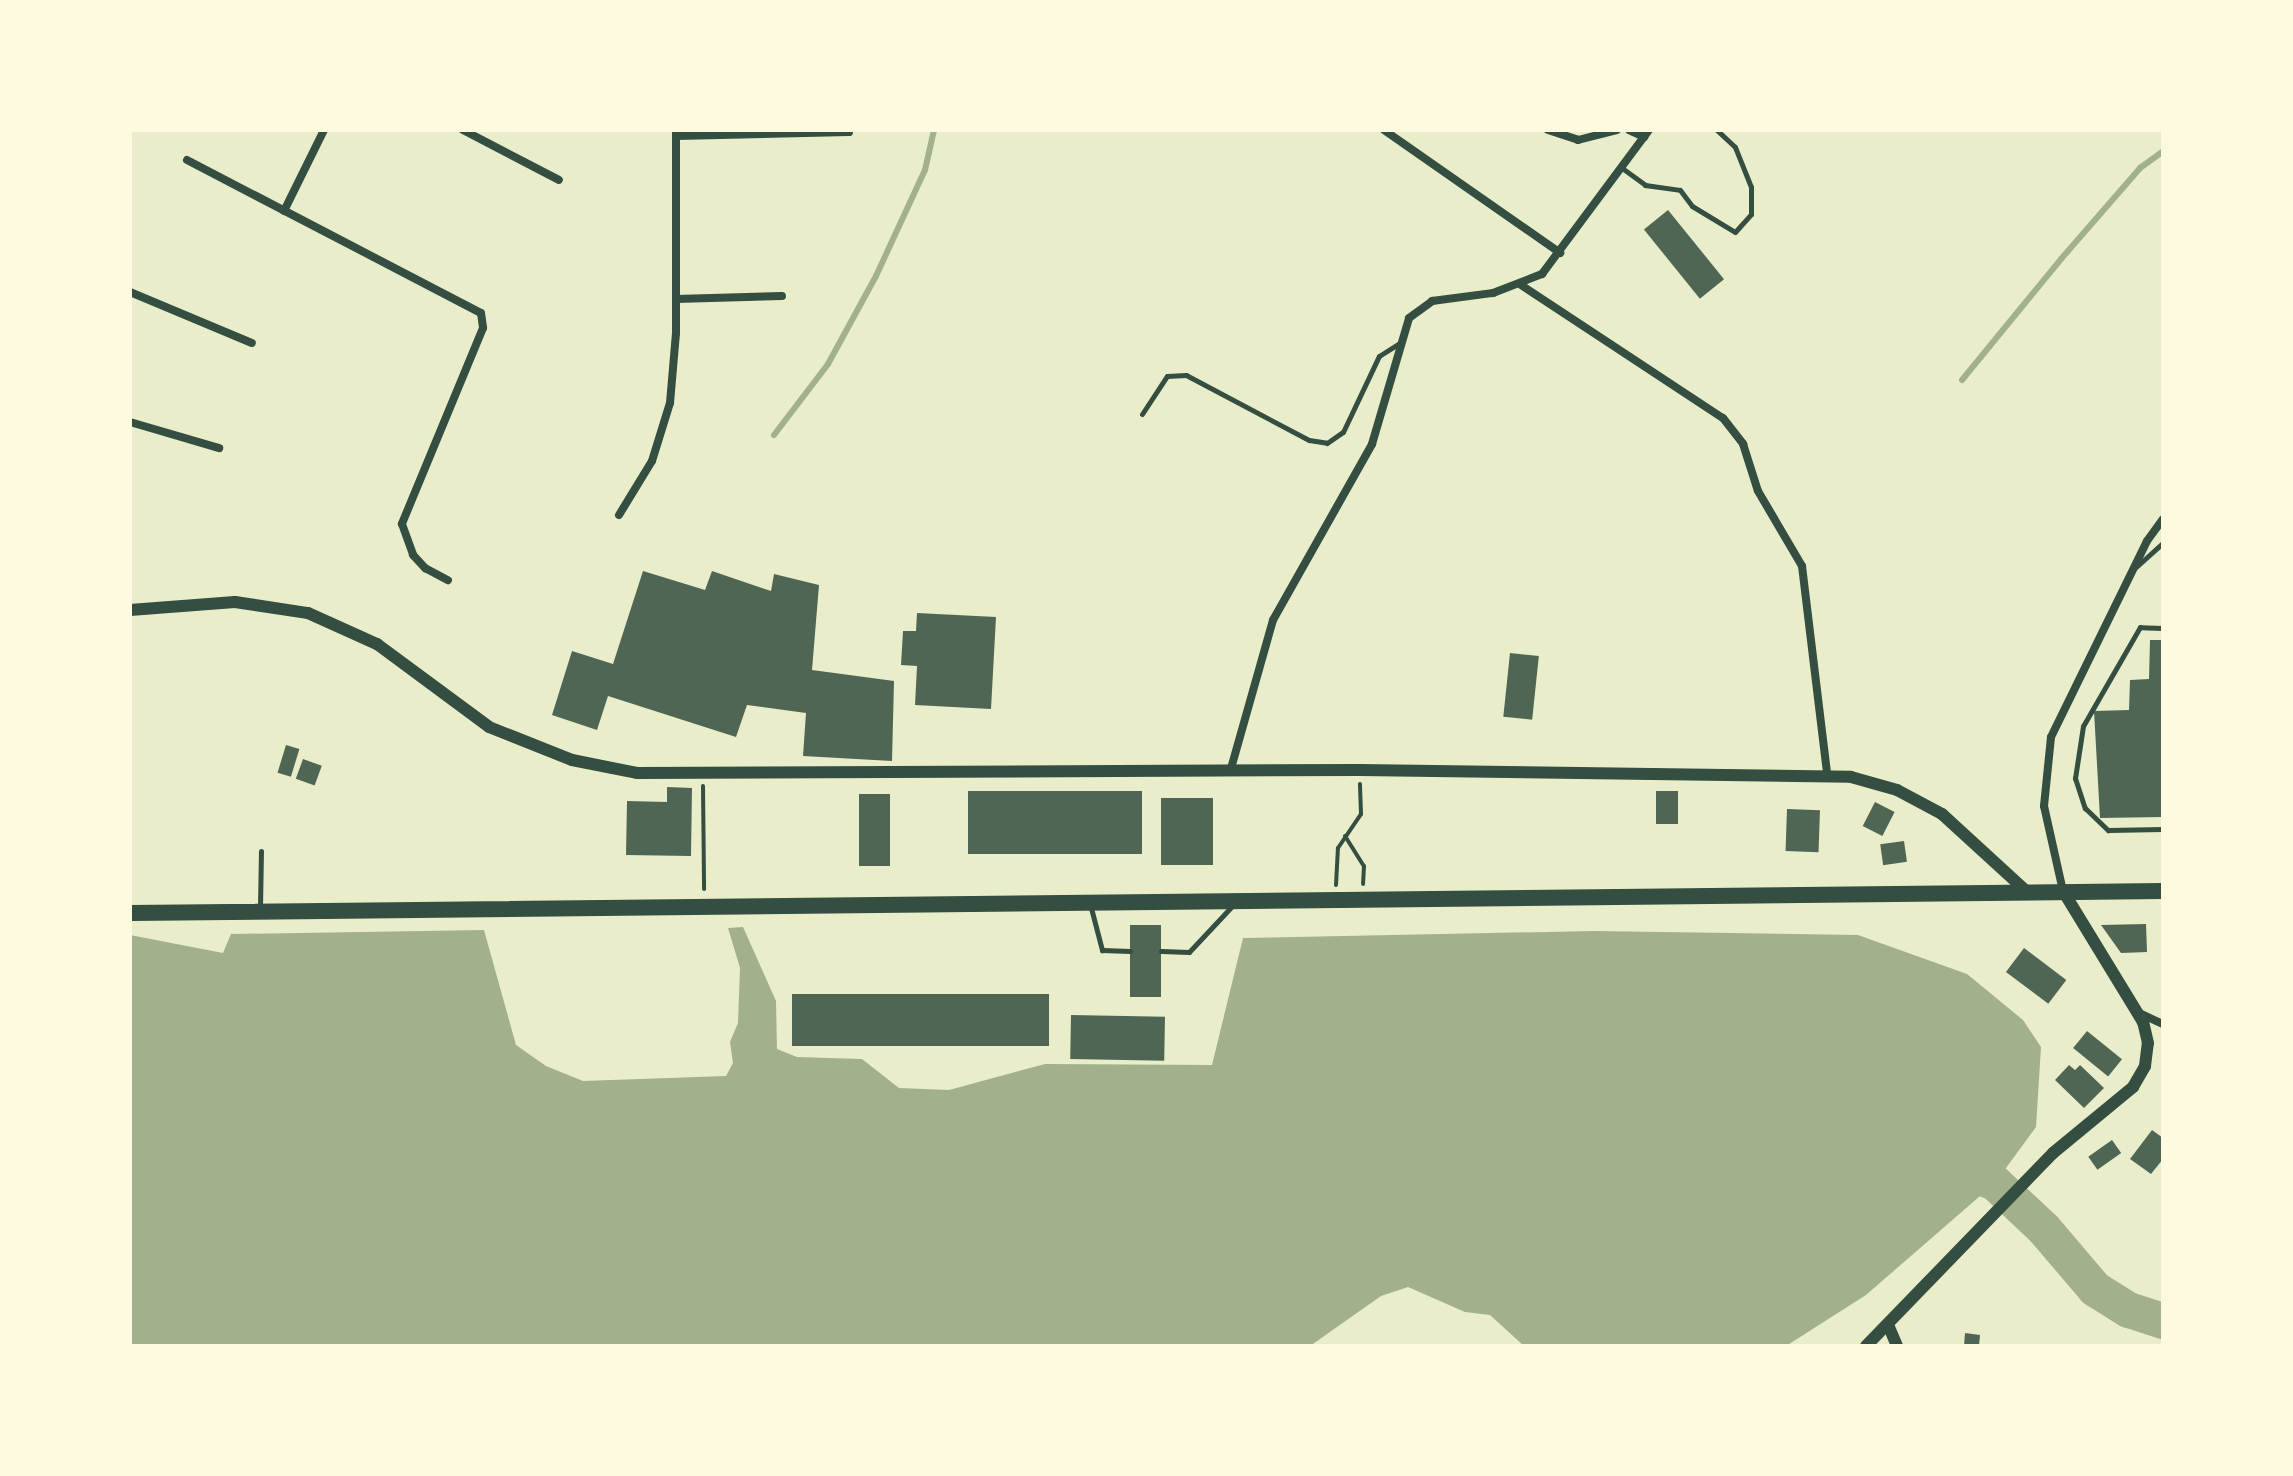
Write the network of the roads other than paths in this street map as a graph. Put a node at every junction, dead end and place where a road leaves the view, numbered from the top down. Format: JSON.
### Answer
{"nodes":[{"id":1,"x":324,"y":130,"type":"edge"},
{"id":2,"x":463,"y":130,"type":"edge"},
{"id":3,"x":1384,"y":130,"type":"edge"},
{"id":4,"x":1548,"y":130,"type":"edge"},
{"id":5,"x":1617,"y":130,"type":"edge"},
{"id":6,"x":1629,"y":130,"type":"edge"},
{"id":7,"x":1717,"y":130,"type":"edge"},
{"id":8,"x":849,"y":132,"type":"edge"},
{"id":9,"x":676,"y":133,"type":"edge"},
{"id":10,"x":1647,"y":133,"type":"edge"},
{"id":11,"x":187,"y":160,"type":"dead end"},
{"id":12,"x":1622,"y":168,"type":"junction"},
{"id":13,"x":559,"y":180,"type":"dead end"},
{"id":14,"x":284,"y":211,"type":"junction"},
{"id":15,"x":1560,"y":253,"type":"junction"},
{"id":16,"x":1521,"y":285,"type":"junction"},
{"id":17,"x":130,"y":292,"type":"edge"},
{"id":18,"x":782,"y":296,"type":"dead end"},
{"id":19,"x":676,"y":299,"type":"junction"},
{"id":20,"x":1401,"y":342,"type":"junction"},
{"id":21,"x":252,"y":343,"type":"dead end"},
{"id":22,"x":1142,"y":414,"type":"dead end"},
{"id":23,"x":130,"y":422,"type":"edge"},
{"id":24,"x":219,"y":448,"type":"dead end"},
{"id":25,"x":619,"y":515,"type":"dead end"},
{"id":26,"x":2163,"y":519,"type":"edge"},
{"id":27,"x":2163,"y":543,"type":"edge"},
{"id":28,"x":2132,"y":570,"type":"junction"},
{"id":29,"x":448,"y":580,"type":"dead end"},
{"id":30,"x":130,"y":610,"type":"edge"},
{"id":31,"x":2163,"y":628,"type":"edge"},
{"id":32,"x":1230,"y":772,"type":"junction"},
{"id":33,"x":1827,"y":774,"type":"junction"},
{"id":34,"x":2163,"y":829,"type":"edge"},
{"id":35,"x":261,"y":851,"type":"dead end"},
{"id":36,"x":2063,"y":891,"type":"junction"},
{"id":37,"x":2163,"y":891,"type":"edge"},
{"id":38,"x":2027,"y":892,"type":"junction"},
{"id":39,"x":1236,"y":902,"type":"junction"},
{"id":40,"x":1089,"y":903,"type":"junction"},
{"id":41,"x":260,"y":912,"type":"junction"},
{"id":42,"x":130,"y":913,"type":"edge"},
{"id":43,"x":1130,"y":951,"type":"dead end"},
{"id":44,"x":1161,"y":951,"type":"dead end"},
{"id":45,"x":2138,"y":1012,"type":"junction"},
{"id":46,"x":2163,"y":1024,"type":"edge"},
{"id":47,"x":1889,"y":1327,"type":"junction"},
{"id":48,"x":1866,"y":1346,"type":"edge"},
{"id":49,"x":1897,"y":1346,"type":"edge"}],
"edges":[{"from":1,"to":14,"type":"street"},
{"from":2,"to":13,"type":"street"},
{"from":3,"to":15,"type":"street"},
{"from":4,"to":5,"type":"street"},
{"from":6,"to":10,"type":"street"},
{"from":7,"to":12,"type":"lane"},
{"from":8,"to":9,"type":"street"},
{"from":9,"to":19,"type":"street"},
{"from":10,"to":12,"type":"street"},
{"from":11,"to":14,"type":"street"},
{"from":12,"to":15,"type":"street"},
{"from":14,"to":29,"type":"street"},
{"from":15,"to":16,"type":"street"},
{"from":16,"to":20,"type":"street"},
{"from":16,"to":33,"type":"street"},
{"from":17,"to":21,"type":"street"},
{"from":18,"to":19,"type":"street"},
{"from":19,"to":25,"type":"street"},
{"from":20,"to":22,"type":"lane"},
{"from":20,"to":32,"type":"street"},
{"from":23,"to":24,"type":"street"},
{"from":26,"to":28,"type":"street"},
{"from":27,"to":28,"type":"lane"},
{"from":28,"to":36,"type":"street"},
{"from":30,"to":32,"type":"street"},
{"from":31,"to":34,"type":"lane"},
{"from":32,"to":33,"type":"street"},
{"from":33,"to":38,"type":"street"},
{"from":35,"to":41,"type":"lane"},
{"from":36,"to":37,"type":"highway"},
{"from":36,"to":38,"type":"highway"},
{"from":36,"to":45,"type":"street"},
{"from":38,"to":39,"type":"highway"},
{"from":39,"to":40,"type":"highway"},
{"from":39,"to":44,"type":"lane"},
{"from":40,"to":41,"type":"highway"},
{"from":40,"to":43,"type":"lane"},
{"from":41,"to":42,"type":"highway"},
{"from":45,"to":46,"type":"street"},
{"from":45,"to":47,"type":"street"},
{"from":47,"to":48,"type":"street"},
{"from":47,"to":49,"type":"street"}]}
